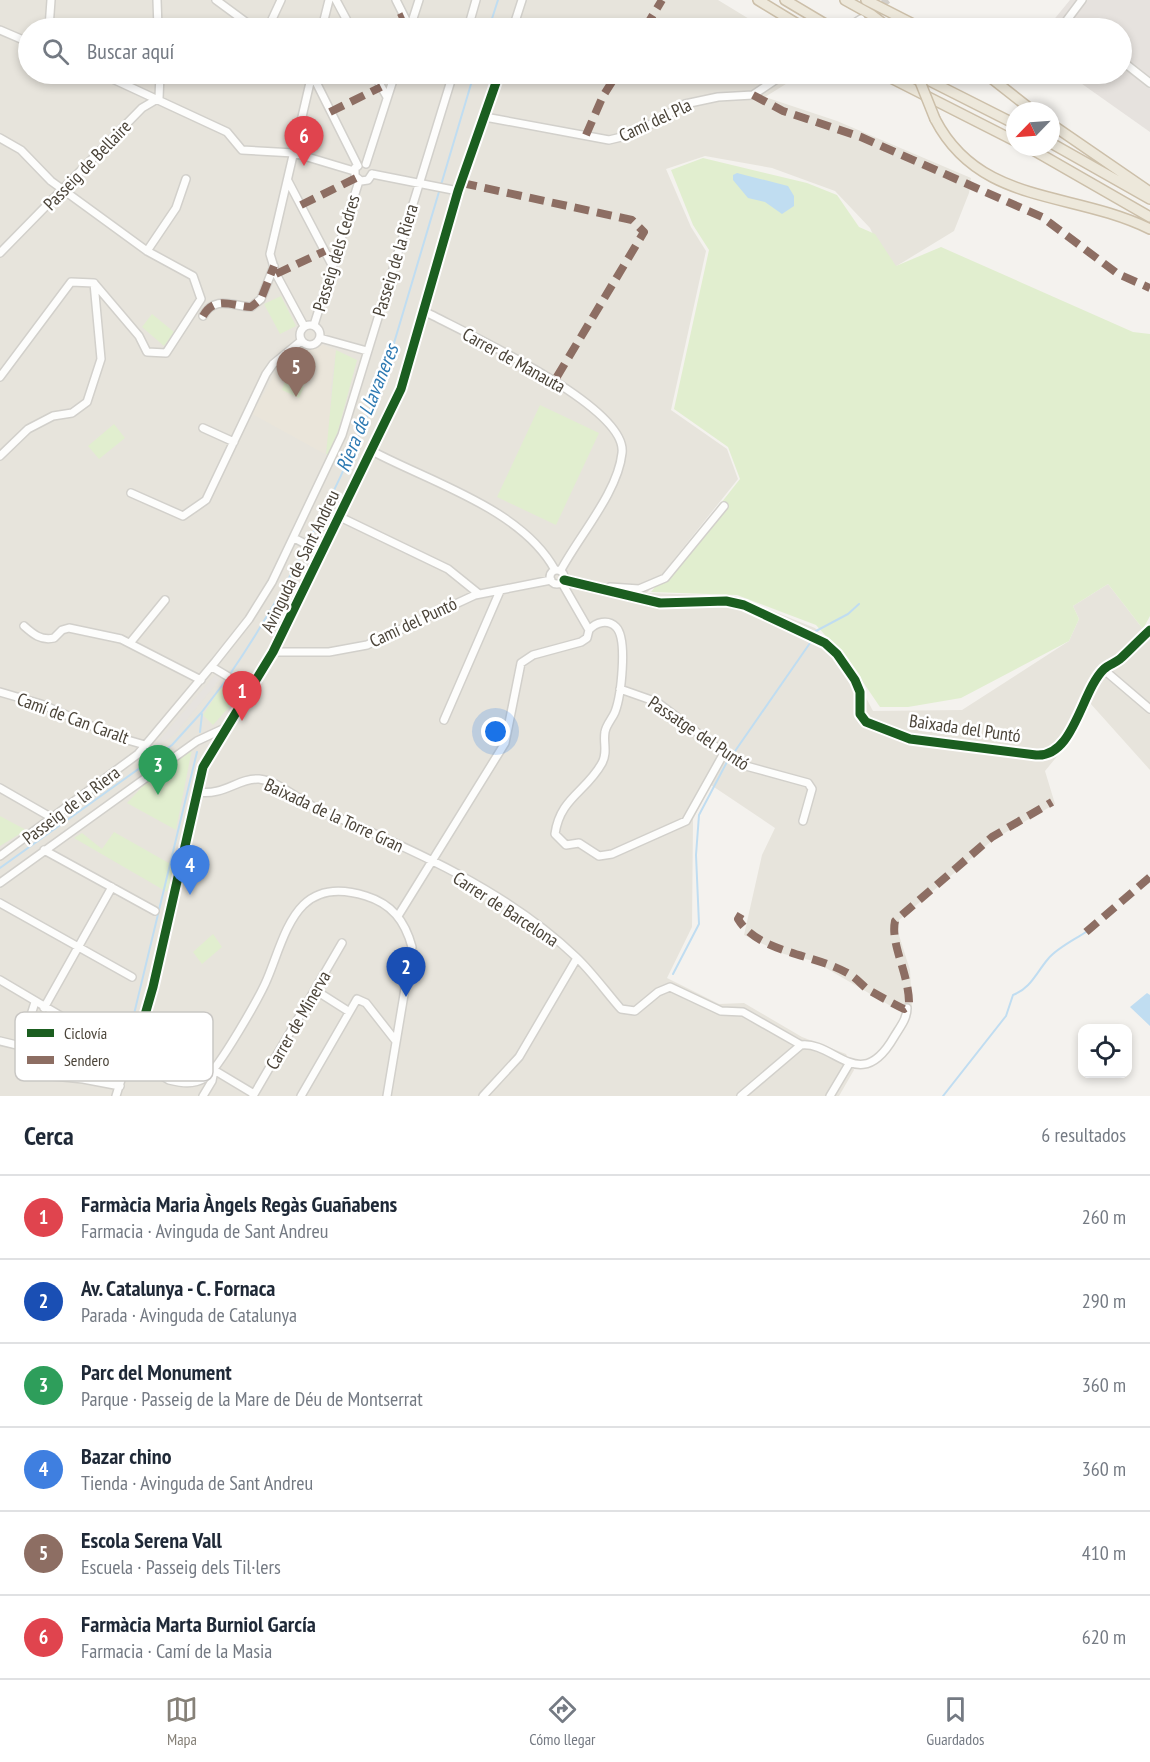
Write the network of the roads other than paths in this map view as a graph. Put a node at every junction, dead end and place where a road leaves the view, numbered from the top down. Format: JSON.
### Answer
{"nodes":[{"id":1,"x":51,"y":0,"type":"edge"},
{"id":2,"x":157,"y":0,"type":"edge"},
{"id":3,"x":216,"y":0,"type":"edge"},
{"id":4,"x":281,"y":0,"type":"edge"},
{"id":5,"x":329,"y":0,"type":"edge"},
{"id":6,"x":336,"y":0,"type":"edge"},
{"id":7,"x":396,"y":0,"type":"edge"},
{"id":8,"x":419,"y":0,"type":"edge"},
{"id":9,"x":476,"y":0,"type":"edge"},
{"id":10,"x":522,"y":0,"type":"edge"},
{"id":11,"x":758,"y":0,"type":"edge"},
{"id":12,"x":785,"y":0,"type":"edge"},
{"id":13,"x":845,"y":0,"type":"edge"},
{"id":14,"x":866,"y":0,"type":"edge"},
{"id":15,"x":1082,"y":0,"type":"edge"},
{"id":16,"x":50,"y":18,"type":"edge"},
{"id":17,"x":158,"y":18,"type":"edge"},
{"id":18,"x":240,"y":18,"type":"edge"},
{"id":19,"x":273,"y":18,"type":"edge"},
{"id":20,"x":324,"y":18,"type":"edge"},
{"id":21,"x":346,"y":18,"type":"edge"},
{"id":22,"x":405,"y":18,"type":"edge"},
{"id":23,"x":413,"y":18,"type":"edge"},
{"id":24,"x":471,"y":18,"type":"edge"},
{"id":25,"x":516,"y":18,"type":"edge"},
{"id":26,"x":788,"y":18,"type":"edge"},
{"id":27,"x":815,"y":18,"type":"edge"},
{"id":28,"x":876,"y":18,"type":"edge"},
{"id":29,"x":901,"y":18,"type":"edge"},
{"id":30,"x":1068,"y":18,"type":"edge"},
{"id":31,"x":0,"y":30,"type":"edge"},
{"id":32,"x":18,"y":38,"type":"edge"},
{"id":33,"x":1132,"y":69,"type":"edge"},
{"id":34,"x":1150,"y":83,"type":"edge"},
{"id":35,"x":126,"y":84,"type":"edge"},
{"id":36,"x":160,"y":84,"type":"edge"},
{"id":37,"x":309,"y":84,"type":"edge"},
{"id":38,"x":316,"y":84,"type":"edge"},
{"id":39,"x":380,"y":84,"type":"edge"},
{"id":40,"x":392,"y":84,"type":"edge"},
{"id":41,"x":450,"y":84,"type":"edge"},
{"id":42,"x":496,"y":84,"type":"edge"},
{"id":43,"x":769,"y":84,"type":"edge"},
{"id":44,"x":903,"y":84,"type":"edge"},
{"id":45,"x":920,"y":84,"type":"edge"},
{"id":46,"x":936,"y":84,"type":"edge"},
{"id":47,"x":999,"y":84,"type":"edge"},
{"id":48,"x":387,"y":97,"type":"junction"},
{"id":49,"x":159,"y":98,"type":"junction"},
{"id":50,"x":1022,"y":102,"type":"edge"},
{"id":51,"x":485,"y":117,"type":"junction"},
{"id":52,"x":1006,"y":119,"type":"edge"},
{"id":53,"x":1060,"y":130,"type":"edge"},
{"id":54,"x":1006,"y":136,"type":"edge"},
{"id":55,"x":0,"y":138,"type":"edge"},
{"id":56,"x":1060,"y":148,"type":"edge"},
{"id":57,"x":294,"y":153,"type":"junction"},
{"id":58,"x":1044,"y":156,"type":"edge"},
{"id":59,"x":359,"y":167,"type":"junction"},
{"id":60,"x":372,"y":174,"type":"junction"},
{"id":61,"x":186,"y":179,"type":"dead end"},
{"id":62,"x":288,"y":181,"type":"junction"},
{"id":63,"x":359,"y":181,"type":"junction"},
{"id":64,"x":418,"y":183,"type":"junction"},
{"id":65,"x":63,"y":189,"type":"junction"},
{"id":66,"x":458,"y":191,"type":"junction"},
{"id":67,"x":1150,"y":192,"type":"edge"},
{"id":68,"x":1150,"y":199,"type":"edge"},
{"id":69,"x":1150,"y":217,"type":"edge"},
{"id":70,"x":1150,"y":229,"type":"edge"},
{"id":71,"x":147,"y":251,"type":"junction"},
{"id":72,"x":0,"y":253,"type":"edge"},
{"id":73,"x":332,"y":264,"type":"junction"},
{"id":74,"x":274,"y":266,"type":"junction"},
{"id":75,"x":94,"y":284,"type":"junction"},
{"id":76,"x":424,"y":312,"type":"junction"},
{"id":77,"x":203,"y":316,"type":"dead end"},
{"id":78,"x":314,"y":325,"type":"junction"},
{"id":79,"x":304,"y":326,"type":"junction"},
{"id":80,"x":320,"y":338,"type":"junction"},
{"id":81,"x":301,"y":341,"type":"junction"},
{"id":82,"x":367,"y":351,"type":"junction"},
{"id":83,"x":0,"y":377,"type":"edge"},
{"id":84,"x":203,"y":428,"type":"dead end"},
{"id":85,"x":234,"y":442,"type":"junction"},
{"id":86,"x":372,"y":451,"type":"junction"},
{"id":87,"x":0,"y":456,"type":"edge"},
{"id":88,"x":131,"y":493,"type":"dead end"},
{"id":89,"x":724,"y":506,"type":"dead end"},
{"id":90,"x":340,"y":517,"type":"junction"},
{"id":91,"x":294,"y":538,"type":"junction"},
{"id":92,"x":323,"y":554,"type":"junction"},
{"id":93,"x":558,"y":570,"type":"junction"},
{"id":94,"x":551,"y":580,"type":"junction"},
{"id":95,"x":563,"y":581,"type":"junction"},
{"id":96,"x":602,"y":587,"type":"junction"},
{"id":97,"x":500,"y":591,"type":"junction"},
{"id":98,"x":479,"y":594,"type":"junction"},
{"id":99,"x":165,"y":600,"type":"dead end"},
{"id":100,"x":24,"y":626,"type":"dead end"},
{"id":101,"x":589,"y":630,"type":"junction"},
{"id":102,"x":1150,"y":630,"type":"edge"},
{"id":103,"x":130,"y":643,"type":"junction"},
{"id":104,"x":273,"y":652,"type":"junction"},
{"id":105,"x":212,"y":667,"type":"junction"},
{"id":106,"x":1103,"y":669,"type":"junction"},
{"id":107,"x":201,"y":680,"type":"junction"},
{"id":108,"x":249,"y":689,"type":"junction"},
{"id":109,"x":620,"y":689,"type":"junction"},
{"id":110,"x":0,"y":692,"type":"edge"},
{"id":111,"x":1150,"y":709,"type":"edge"},
{"id":112,"x":444,"y":720,"type":"dead end"},
{"id":113,"x":225,"y":728,"type":"junction"},
{"id":114,"x":145,"y":746,"type":"junction"},
{"id":115,"x":724,"y":753,"type":"junction"},
{"id":116,"x":0,"y":788,"type":"edge"},
{"id":117,"x":198,"y":792,"type":"junction"},
{"id":118,"x":54,"y":819,"type":"junction"},
{"id":119,"x":803,"y":820,"type":"dead end"},
{"id":120,"x":44,"y":850,"type":"junction"},
{"id":121,"x":0,"y":856,"type":"edge"},
{"id":122,"x":433,"y":863,"type":"junction"},
{"id":123,"x":0,"y":883,"type":"edge"},
{"id":124,"x":112,"y":887,"type":"junction"},
{"id":125,"x":0,"y":903,"type":"edge"},
{"id":126,"x":155,"y":911,"type":"dead end"},
{"id":127,"x":398,"y":916,"type":"junction"},
{"id":128,"x":342,"y":943,"type":"dead end"},
{"id":129,"x":79,"y":947,"type":"junction"},
{"id":130,"x":577,"y":957,"type":"junction"},
{"id":131,"x":132,"y":977,"type":"dead end"},
{"id":132,"x":0,"y":980,"type":"edge"},
{"id":133,"x":315,"y":990,"type":"junction"},
{"id":134,"x":35,"y":1002,"type":"junction"},
{"id":135,"x":44,"y":1008,"type":"junction"},
{"id":136,"x":907,"y":1008,"type":"dead end"},
{"id":137,"x":348,"y":1011,"type":"junction"},
{"id":138,"x":32,"y":1012,"type":"edge"},
{"id":139,"x":51,"y":1012,"type":"edge"},
{"id":140,"x":146,"y":1012,"type":"edge"},
{"id":141,"x":395,"y":1040,"type":"junction"},
{"id":142,"x":0,"y":1041,"type":"edge"},
{"id":143,"x":15,"y":1045,"type":"edge"},
{"id":144,"x":801,"y":1045,"type":"junction"},
{"id":145,"x":849,"y":1064,"type":"junction"},
{"id":146,"x":214,"y":1070,"type":"junction"},
{"id":147,"x":213,"y":1076,"type":"edge"},
{"id":148,"x":94,"y":1081,"type":"edge"},
{"id":149,"x":121,"y":1081,"type":"edge"},
{"id":150,"x":172,"y":1081,"type":"edge"},
{"id":151,"x":194,"y":1081,"type":"edge"},
{"id":152,"x":212,"y":1081,"type":"edge"},
{"id":153,"x":120,"y":1086,"type":"junction"},
{"id":154,"x":254,"y":1095,"type":"edge"},
{"id":155,"x":116,"y":1096,"type":"edge"},
{"id":156,"x":203,"y":1096,"type":"edge"},
{"id":157,"x":301,"y":1096,"type":"edge"},
{"id":158,"x":387,"y":1096,"type":"edge"},
{"id":159,"x":483,"y":1096,"type":"edge"},
{"id":160,"x":741,"y":1096,"type":"edge"},
{"id":161,"x":830,"y":1096,"type":"edge"}],
"edges":[{"from":1,"to":16,"type":"street"},
{"from":2,"to":17,"type":"street"},
{"from":3,"to":18,"type":"street"},
{"from":4,"to":19,"type":"street"},
{"from":5,"to":20,"type":"street"},
{"from":6,"to":21,"type":"street"},
{"from":7,"to":22,"type":"street"},
{"from":8,"to":23,"type":"street"},
{"from":9,"to":24,"type":"street"},
{"from":10,"to":25,"type":"street"},
{"from":11,"to":26,"type":"highway"},
{"from":12,"to":27,"type":"highway"},
{"from":13,"to":28,"type":"highway"},
{"from":14,"to":29,"type":"highway"},
{"from":15,"to":30,"type":"street"},
{"from":31,"to":32,"type":"street"},
{"from":33,"to":34,"type":"street"},
{"from":35,"to":49,"type":"street"},
{"from":36,"to":49,"type":"street"},
{"from":37,"to":57,"type":"street"},
{"from":38,"to":59,"type":"street"},
{"from":39,"to":48,"type":"street"},
{"from":40,"to":48,"type":"street"},
{"from":41,"to":64,"type":"street","name":"Passeig de la Riera"},
{"from":42,"to":51,"type":"street","name":"Avinguda de Sant Andreu"},
{"from":43,"to":51,"type":"street","name":"Camí del Pla"},
{"from":44,"to":54,"type":"highway"},
{"from":45,"to":70,"type":"highway","bridge":true},
{"from":46,"to":52,"type":"highway"},
{"from":47,"to":50,"type":"highway"},
{"from":48,"to":59,"type":"street"},
{"from":49,"to":57,"type":"street"},
{"from":49,"to":65,"type":"street","name":"Passeig de Bellaire"},
{"from":51,"to":66,"type":"street","name":"Avinguda de Sant Andreu"},
{"from":53,"to":67,"type":"highway"},
{"from":55,"to":65,"type":"street"},
{"from":56,"to":68,"type":"highway"},
{"from":57,"to":59,"type":"street"},
{"from":57,"to":62,"type":"street"},
{"from":58,"to":69,"type":"highway"},
{"from":59,"to":60,"type":"street"},
{"from":59,"to":63,"type":"street"},
{"from":60,"to":63,"type":"street"},
{"from":60,"to":64,"type":"street"},
{"from":61,"to":71,"type":"street"},
{"from":62,"to":73,"type":"street"},
{"from":62,"to":74,"type":"street"},
{"from":63,"to":73,"type":"street","name":"Passeig dels Cedres"},
{"from":64,"to":66,"type":"street"},
{"from":64,"to":82,"type":"street","name":"Passeig de la Riera"},
{"from":65,"to":71,"type":"street"},
{"from":65,"to":72,"type":"street","name":"Passeig de Bellaire"},
{"from":66,"to":76,"type":"street","name":"Avinguda de Sant Andreu"},
{"from":71,"to":75,"type":"street"},
{"from":73,"to":78,"type":"street","name":"Passeig dels Cedres"},
{"from":74,"to":77,"type":"street"},
{"from":74,"to":79,"type":"street"},
{"from":75,"to":83,"type":"street"},
{"from":75,"to":87,"type":"street"},
{"from":76,"to":86,"type":"street","name":"Avinguda de Sant Andreu"},
{"from":76,"to":93,"type":"street","name":"Carrer de Manauta"},
{"from":78,"to":79,"type":"street"},
{"from":78,"to":80,"type":"street"},
{"from":79,"to":81,"type":"street"},
{"from":80,"to":81,"type":"street"},
{"from":80,"to":82,"type":"street"},
{"from":81,"to":85,"type":"street"},
{"from":82,"to":91,"type":"street","name":"Passeig de la Riera"},
{"from":84,"to":85,"type":"street"},
{"from":85,"to":88,"type":"street"},
{"from":86,"to":90,"type":"street","name":"Avinguda de Sant Andreu"},
{"from":86,"to":93,"type":"street"},
{"from":89,"to":96,"type":"street"},
{"from":90,"to":92,"type":"street","name":"Avinguda de Sant Andreu"},
{"from":90,"to":98,"type":"street"},
{"from":91,"to":92,"type":"street"},
{"from":91,"to":105,"type":"street","name":"Passeig de la Riera"},
{"from":92,"to":104,"type":"street","name":"Avinguda de Sant Andreu"},
{"from":93,"to":94,"type":"street","name":"Carrer de Manauta"},
{"from":93,"to":95,"type":"street"},
{"from":94,"to":95,"type":"street","name":"Baixada del Puntó"},
{"from":94,"to":97,"type":"street","name":"Camí del Puntó"},
{"from":95,"to":96,"type":"street","name":"Baixada del Puntó"},
{"from":95,"to":101,"type":"street"},
{"from":96,"to":106,"type":"street","name":"Baixada del Puntó"},
{"from":97,"to":98,"type":"street","name":"Camí del Puntó"},
{"from":97,"to":112,"type":"street"},
{"from":98,"to":104,"type":"street","name":"Camí del Puntó"},
{"from":99,"to":103,"type":"street"},
{"from":100,"to":103,"type":"street"},
{"from":101,"to":109,"type":"street"},
{"from":101,"to":122,"type":"street"},
{"from":102,"to":106,"type":"street","name":"Baixada del Puntó"},
{"from":103,"to":107,"type":"street"},
{"from":104,"to":108,"type":"street","name":"Avinguda de Sant Andreu"},
{"from":105,"to":107,"type":"street","name":"Passeig de la Riera"},
{"from":105,"to":108,"type":"street"},
{"from":106,"to":111,"type":"street"},
{"from":107,"to":114,"type":"street","name":"Passeig de la Riera"},
{"from":108,"to":113,"type":"street","name":"Avinguda de Sant Andreu"},
{"from":109,"to":115,"type":"street","name":"Passatge del Puntó"},
{"from":109,"to":115,"type":"street"},
{"from":110,"to":114,"type":"street","name":"Camí de Can Caralt"},
{"from":113,"to":117,"type":"street","name":"Avinguda de Sant Andreu"},
{"from":113,"to":120,"type":"street"},
{"from":114,"to":118,"type":"street","name":"Passeig de la Riera"},
{"from":115,"to":119,"type":"street","name":"Passatge del Puntó"},
{"from":116,"to":118,"type":"street"},
{"from":117,"to":122,"type":"street","name":"Baixada de la Torre Gran"},
{"from":117,"to":140,"type":"street","name":"Avinguda de Sant Andreu"},
{"from":118,"to":121,"type":"street","name":"Passeig de la Riera"},
{"from":120,"to":123,"type":"street"},
{"from":120,"to":124,"type":"street"},
{"from":122,"to":127,"type":"street"},
{"from":122,"to":130,"type":"street","name":"Carrer de Barcelona"},
{"from":124,"to":126,"type":"street"},
{"from":124,"to":129,"type":"street"},
{"from":125,"to":129,"type":"street"},
{"from":127,"to":141,"type":"street"},
{"from":127,"to":146,"type":"street"},
{"from":128,"to":133,"type":"street","name":"Carrer de Minerva"},
{"from":129,"to":131,"type":"street"},
{"from":129,"to":135,"type":"street"},
{"from":130,"to":144,"type":"street","name":"Carrer de Barcelona"},
{"from":130,"to":159,"type":"street"},
{"from":132,"to":134,"type":"street"},
{"from":133,"to":137,"type":"street"},
{"from":133,"to":154,"type":"street","name":"Carrer de Minerva"},
{"from":134,"to":135,"type":"street"},
{"from":134,"to":138,"type":"street"},
{"from":135,"to":139,"type":"street"},
{"from":136,"to":145,"type":"street"},
{"from":137,"to":141,"type":"street"},
{"from":137,"to":157,"type":"street"},
{"from":141,"to":158,"type":"street"},
{"from":142,"to":143,"type":"street"},
{"from":144,"to":145,"type":"street"},
{"from":144,"to":160,"type":"street"},
{"from":145,"to":161,"type":"street"},
{"from":146,"to":147,"type":"street"},
{"from":146,"to":154,"type":"street"},
{"from":148,"to":153,"type":"street"},
{"from":149,"to":153,"type":"street"},
{"from":150,"to":151,"type":"street"},
{"from":152,"to":156,"type":"street"},
{"from":153,"to":155,"type":"street"}]}
